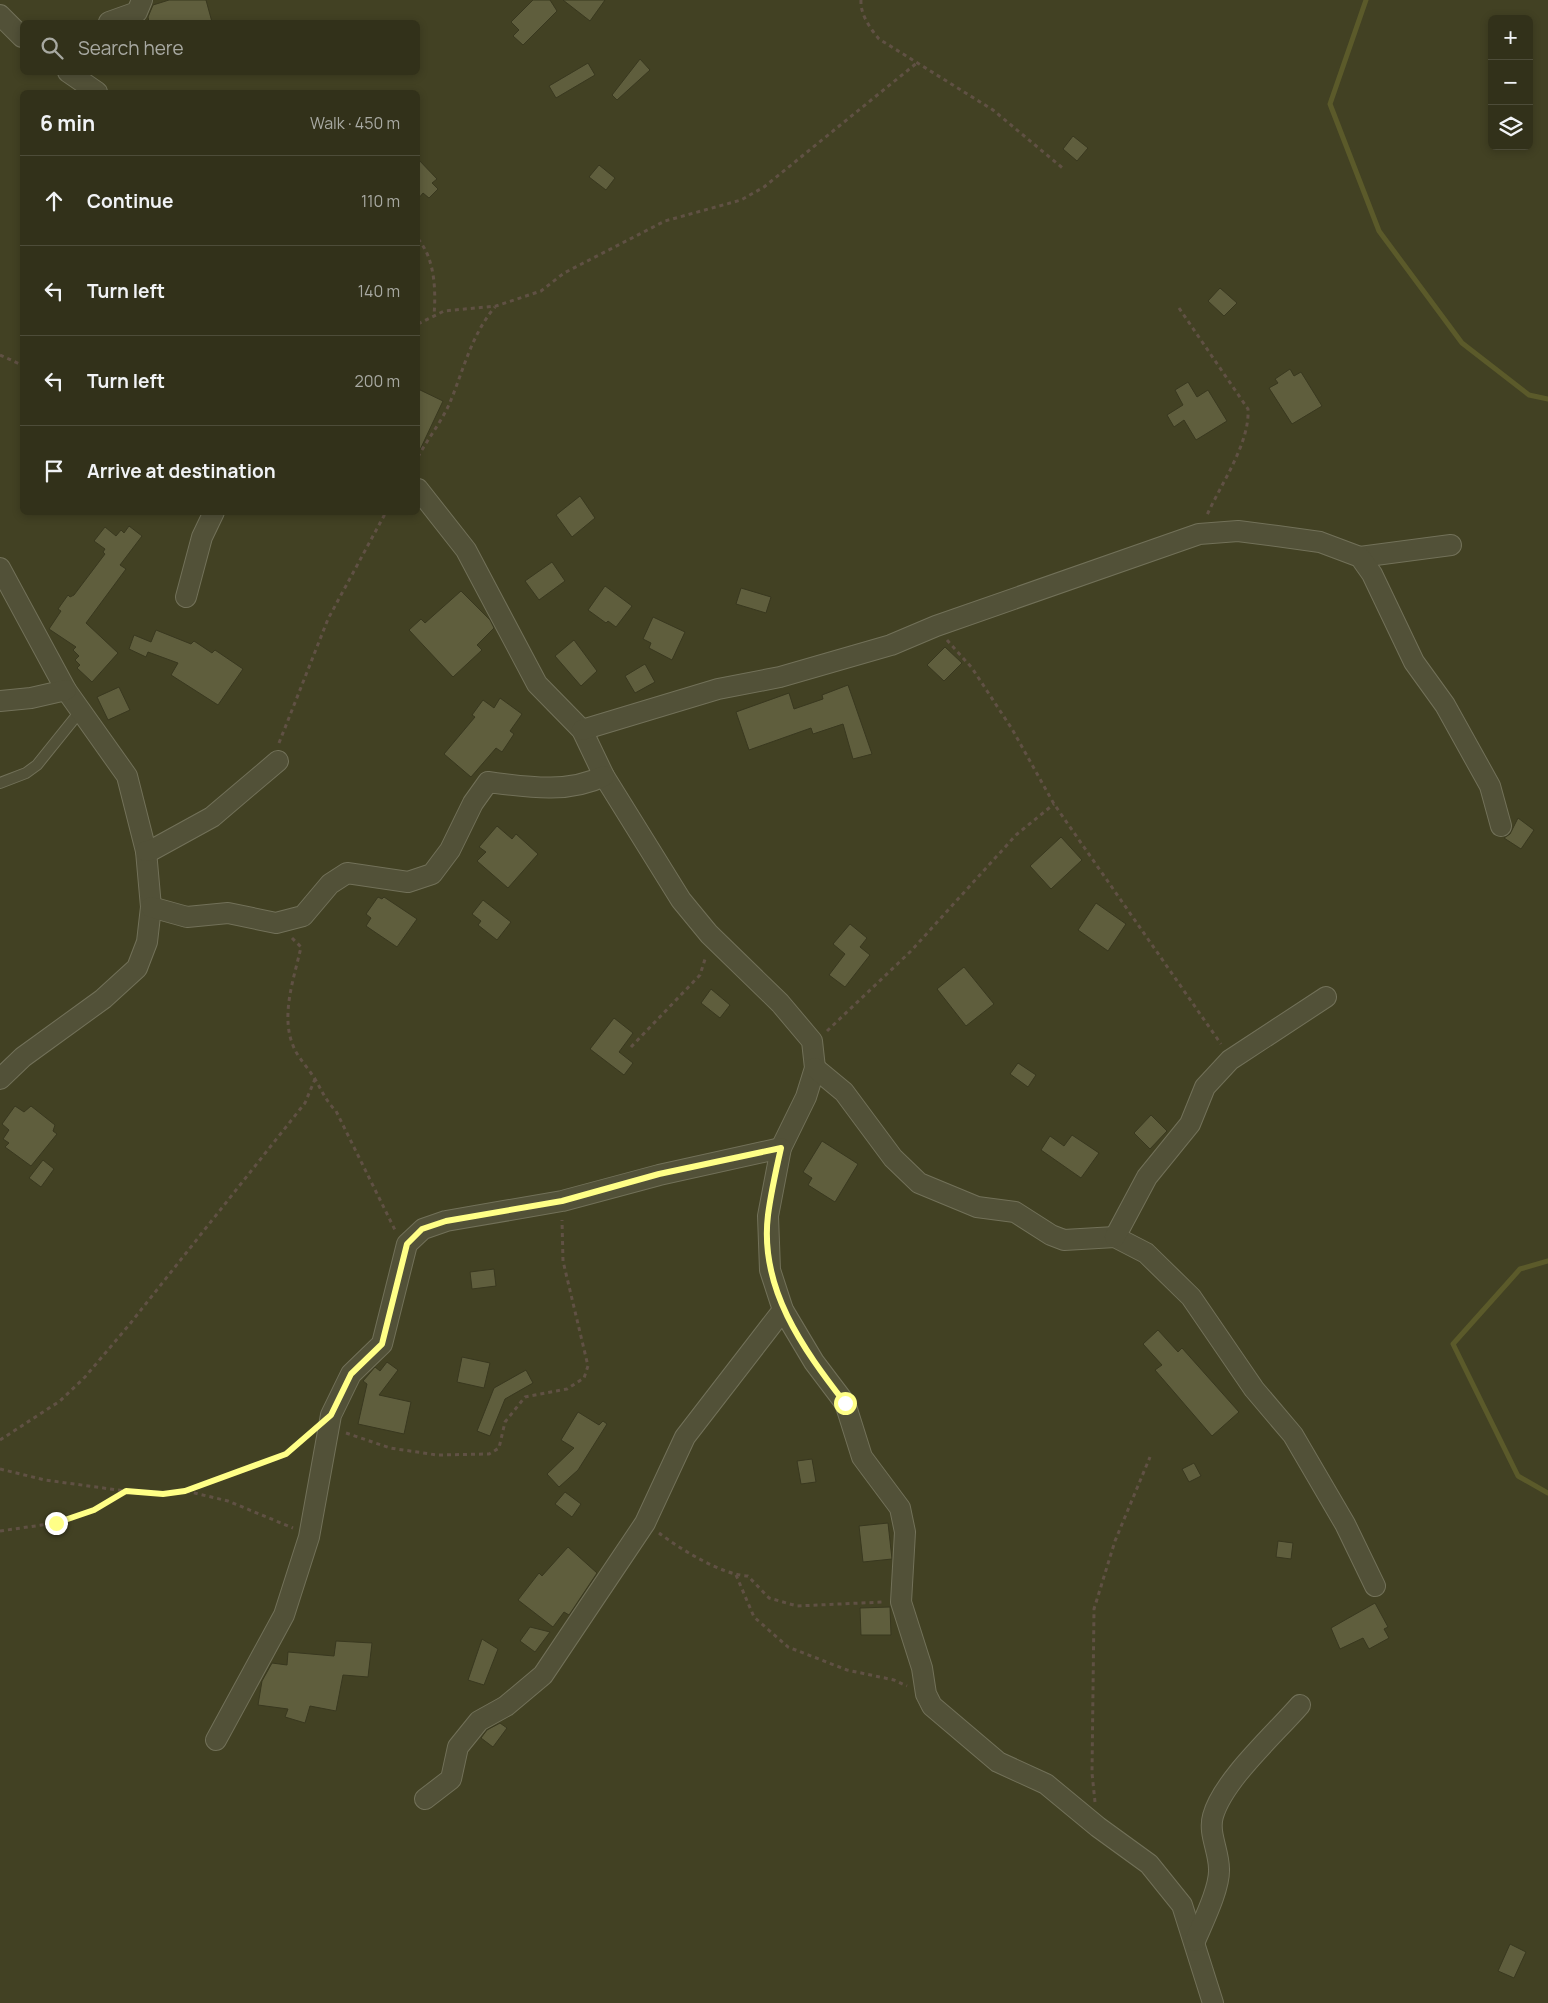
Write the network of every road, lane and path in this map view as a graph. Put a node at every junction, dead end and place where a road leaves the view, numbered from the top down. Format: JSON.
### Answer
{"nodes":[{"id":1,"x":142,"y":0,"type":"edge"},
{"id":2,"x":861,"y":0,"type":"edge"},
{"id":3,"x":0,"y":15,"type":"edge"},
{"id":4,"x":115,"y":20,"type":"edge"},
{"id":5,"x":20,"y":35,"type":"edge"},
{"id":6,"x":918,"y":62,"type":"junction"},
{"id":7,"x":72,"y":75,"type":"edge"},
{"id":8,"x":94,"y":90,"type":"edge"},
{"id":9,"x":1065,"y":170,"type":"dead end"},
{"id":10,"x":420,"y":242,"type":"edge"},
{"id":11,"x":496,"y":306,"type":"junction"},
{"id":12,"x":1179,"y":308,"type":"dead end"},
{"id":13,"x":434,"y":316,"type":"junction"},
{"id":14,"x":420,"y":323,"type":"edge"},
{"id":15,"x":0,"y":355,"type":"edge"},
{"id":16,"x":20,"y":364,"type":"edge"},
{"id":17,"x":420,"y":454,"type":"edge"},
{"id":18,"x":420,"y":492,"type":"edge"},
{"id":19,"x":213,"y":515,"type":"edge"},
{"id":20,"x":384,"y":515,"type":"edge"},
{"id":21,"x":1199,"y":534,"type":"junction"},
{"id":22,"x":1451,"y":545,"type":"dead end"},
{"id":23,"x":1360,"y":557,"type":"junction"},
{"id":24,"x":0,"y":568,"type":"edge"},
{"id":25,"x":186,"y":597,"type":"dead end"},
{"id":26,"x":936,"y":626,"type":"junction"},
{"id":27,"x":66,"y":690,"type":"junction"},
{"id":28,"x":0,"y":701,"type":"edge"},
{"id":29,"x":82,"y":709,"type":"junction"},
{"id":30,"x":582,"y":730,"type":"junction"},
{"id":31,"x":278,"y":760,"type":"joint"},
{"id":32,"x":604,"y":776,"type":"junction"},
{"id":33,"x":0,"y":783,"type":"edge"},
{"id":34,"x":1054,"y":804,"type":"junction"},
{"id":35,"x":1500,"y":826,"type":"dead end"},
{"id":36,"x":146,"y":851,"type":"junction"},
{"id":37,"x":151,"y":907,"type":"junction"},
{"id":38,"x":276,"y":923,"type":"junction"},
{"id":39,"x":709,"y":934,"type":"junction"},
{"id":40,"x":1326,"y":997,"type":"dead end"},
{"id":41,"x":812,"y":1041,"type":"junction"},
{"id":42,"x":631,"y":1047,"type":"dead end"},
{"id":43,"x":1230,"y":1060,"type":"junction"},
{"id":44,"x":815,"y":1068,"type":"junction"},
{"id":45,"x":315,"y":1078,"type":"junction"},
{"id":46,"x":0,"y":1080,"type":"edge"},
{"id":47,"x":781,"y":1148,"type":"junction"},
{"id":48,"x":562,"y":1201,"type":"junction"},
{"id":49,"x":1115,"y":1237,"type":"junction"},
{"id":50,"x":407,"y":1244,"type":"junction"},
{"id":51,"x":783,"y":1310,"type":"junction"},
{"id":52,"x":329,"y":1428,"type":"junction"},
{"id":53,"x":309,"y":1435,"type":"dead end"},
{"id":54,"x":0,"y":1440,"type":"edge"},
{"id":55,"x":1150,"y":1457,"type":"dead end"},
{"id":56,"x":0,"y":1469,"type":"edge"},
{"id":57,"x":126,"y":1491,"type":"junction"},
{"id":58,"x":185,"y":1491,"type":"junction"},
{"id":59,"x":645,"y":1523,"type":"junction"},
{"id":60,"x":0,"y":1531,"type":"edge"},
{"id":61,"x":309,"y":1537,"type":"junction"},
{"id":62,"x":736,"y":1575,"type":"junction"},
{"id":63,"x":1375,"y":1586,"type":"dead end"},
{"id":64,"x":901,"y":1602,"type":"junction"},
{"id":65,"x":926,"y":1694,"type":"junction"},
{"id":66,"x":1300,"y":1705,"type":"dead end"},
{"id":67,"x":216,"y":1740,"type":"dead end"},
{"id":68,"x":425,"y":1799,"type":"dead end"},
{"id":69,"x":1098,"y":1827,"type":"junction"},
{"id":70,"x":1195,"y":1941,"type":"junction"},
{"id":71,"x":1213,"y":2003,"type":"edge"}],
"edges":[{"from":1,"to":4,"type":"street"},
{"from":2,"to":6,"type":"path"},
{"from":3,"to":5,"type":"street"},
{"from":6,"to":9,"type":"path"},
{"from":6,"to":11,"type":"path"},
{"from":7,"to":8,"type":"street"},
{"from":10,"to":13,"type":"path"},
{"from":11,"to":13,"type":"path"},
{"from":11,"to":17,"type":"path"},
{"from":12,"to":21,"type":"path"},
{"from":13,"to":14,"type":"path"},
{"from":15,"to":16,"type":"path"},
{"from":18,"to":30,"type":"street"},
{"from":19,"to":25,"type":"street"},
{"from":20,"to":31,"type":"path"},
{"from":21,"to":23,"type":"street"},
{"from":21,"to":26,"type":"street"},
{"from":22,"to":23,"type":"street"},
{"from":23,"to":35,"type":"street"},
{"from":24,"to":27,"type":"street"},
{"from":26,"to":30,"type":"street"},
{"from":26,"to":34,"type":"path"},
{"from":27,"to":28,"type":"street"},
{"from":27,"to":29,"type":"street"},
{"from":29,"to":33,"type":"lane"},
{"from":29,"to":36,"type":"street"},
{"from":30,"to":32,"type":"street"},
{"from":31,"to":36,"type":"street"},
{"from":32,"to":38,"type":"street"},
{"from":32,"to":39,"type":"street"},
{"from":34,"to":41,"type":"path"},
{"from":34,"to":43,"type":"path"},
{"from":36,"to":37,"type":"street"},
{"from":37,"to":38,"type":"street"},
{"from":37,"to":46,"type":"street"},
{"from":38,"to":45,"type":"path"},
{"from":39,"to":41,"type":"street"},
{"from":39,"to":42,"type":"path"},
{"from":40,"to":43,"type":"street"},
{"from":41,"to":44,"type":"street"},
{"from":43,"to":49,"type":"street"},
{"from":44,"to":47,"type":"street"},
{"from":44,"to":49,"type":"street"},
{"from":45,"to":50,"type":"path"},
{"from":45,"to":54,"type":"path"},
{"from":47,"to":48,"type":"street"},
{"from":47,"to":51,"type":"street"},
{"from":48,"to":50,"type":"street"},
{"from":48,"to":52,"type":"path"},
{"from":49,"to":63,"type":"street"},
{"from":50,"to":52,"type":"street"},
{"from":51,"to":59,"type":"street"},
{"from":51,"to":64,"type":"street"},
{"from":52,"to":61,"type":"street"},
{"from":53,"to":58,"type":"path"},
{"from":55,"to":69,"type":"path"},
{"from":56,"to":57,"type":"path"},
{"from":57,"to":58,"type":"path"},
{"from":57,"to":60,"type":"path"},
{"from":58,"to":61,"type":"path"},
{"from":59,"to":62,"type":"path"},
{"from":59,"to":68,"type":"street"},
{"from":61,"to":67,"type":"street"},
{"from":62,"to":64,"type":"path"},
{"from":62,"to":65,"type":"path"},
{"from":64,"to":65,"type":"street"},
{"from":65,"to":69,"type":"street"},
{"from":66,"to":70,"type":"street"},
{"from":69,"to":70,"type":"street"},
{"from":70,"to":71,"type":"street"}]}
